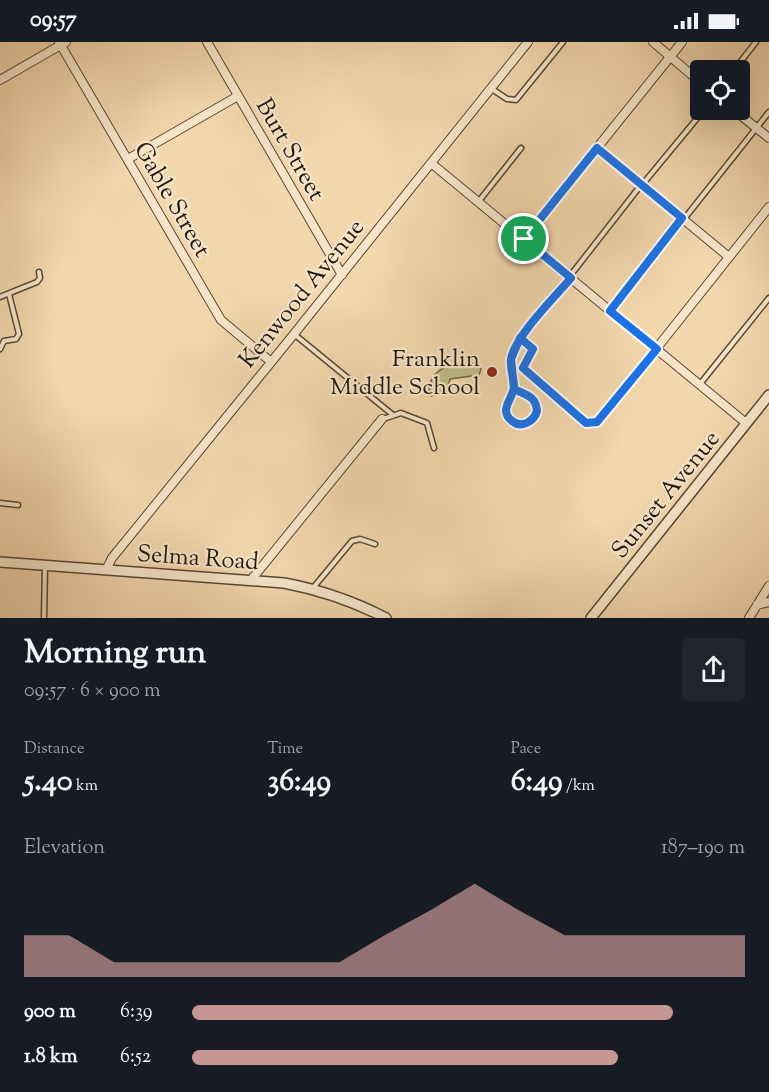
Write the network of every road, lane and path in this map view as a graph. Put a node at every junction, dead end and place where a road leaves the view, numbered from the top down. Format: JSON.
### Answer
{"nodes":[{"id":1,"x":207,"y":42,"type":"edge"},
{"id":2,"x":528,"y":42,"type":"edge"},
{"id":3,"x":562,"y":42,"type":"edge"},
{"id":4,"x":653,"y":42,"type":"edge"},
{"id":5,"x":682,"y":42,"type":"edge"},
{"id":6,"x":756,"y":42,"type":"edge"},
{"id":7,"x":62,"y":43,"type":"edge"},
{"id":8,"x":670,"y":57,"type":"junction"},
{"id":9,"x":742,"y":60,"type":"edge"},
{"id":10,"x":690,"y":74,"type":"edge"},
{"id":11,"x":0,"y":80,"type":"edge"},
{"id":12,"x":491,"y":88,"type":"junction"},
{"id":13,"x":238,"y":96,"type":"junction"},
{"id":14,"x":769,"y":112,"type":"edge"},
{"id":15,"x":697,"y":120,"type":"edge"},
{"id":16,"x":747,"y":120,"type":"edge"},
{"id":17,"x":757,"y":128,"type":"junction"},
{"id":18,"x":769,"y":138,"type":"edge"},
{"id":19,"x":521,"y":148,"type":"dead end"},
{"id":20,"x":597,"y":148,"type":"junction"},
{"id":21,"x":128,"y":159,"type":"junction"},
{"id":22,"x":431,"y":163,"type":"junction"},
{"id":23,"x":642,"y":185,"type":"junction"},
{"id":24,"x":479,"y":202,"type":"junction"},
{"id":25,"x":769,"y":207,"type":"edge"},
{"id":26,"x":682,"y":218,"type":"junction"},
{"id":27,"x":524,"y":239,"type":"junction"},
{"id":28,"x":729,"y":257,"type":"junction"},
{"id":29,"x":39,"y":272,"type":"dead end"},
{"id":30,"x":342,"y":275,"type":"junction"},
{"id":31,"x":570,"y":277,"type":"junction"},
{"id":32,"x":9,"y":294,"type":"junction"},
{"id":33,"x":0,"y":297,"type":"edge"},
{"id":34,"x":769,"y":298,"type":"edge"},
{"id":35,"x":610,"y":311,"type":"junction"},
{"id":36,"x":294,"y":334,"type":"junction"},
{"id":37,"x":520,"y":338,"type":"junction"},
{"id":38,"x":0,"y":349,"type":"edge"},
{"id":39,"x":657,"y":349,"type":"junction"},
{"id":40,"x":270,"y":362,"type":"junction"},
{"id":41,"x":700,"y":385,"type":"junction"},
{"id":42,"x":514,"y":389,"type":"junction"},
{"id":43,"x":768,"y":397,"type":"edge"},
{"id":44,"x":393,"y":415,"type":"junction"},
{"id":45,"x":382,"y":419,"type":"joint"},
{"id":46,"x":746,"y":423,"type":"junction"},
{"id":47,"x":434,"y":448,"type":"dead end"},
{"id":48,"x":0,"y":503,"type":"edge"},
{"id":49,"x":18,"y":505,"type":"dead end"},
{"id":50,"x":375,"y":544,"type":"dead end"},
{"id":51,"x":0,"y":562,"type":"edge"},
{"id":52,"x":45,"y":566,"type":"junction"},
{"id":53,"x":106,"y":570,"type":"junction"},
{"id":54,"x":251,"y":580,"type":"junction"},
{"id":55,"x":769,"y":586,"type":"edge"},
{"id":56,"x":313,"y":589,"type":"junction"},
{"id":57,"x":769,"y":602,"type":"edge"},
{"id":58,"x":757,"y":605,"type":"junction"},
{"id":59,"x":45,"y":618,"type":"edge"},
{"id":60,"x":386,"y":618,"type":"edge"},
{"id":61,"x":591,"y":618,"type":"edge"},
{"id":62,"x":749,"y":618,"type":"edge"}],
"edges":[{"from":1,"to":13,"type":"street","name":"Burt Street"},
{"from":2,"to":12,"type":"street","name":"Kenwood Avenue"},
{"from":3,"to":12,"type":"lane"},
{"from":4,"to":8,"type":"street"},
{"from":5,"to":8,"type":"street"},
{"from":6,"to":9,"type":"lane"},
{"from":7,"to":11,"type":"street"},
{"from":7,"to":21,"type":"street","name":"Gable Street"},
{"from":8,"to":10,"type":"street"},
{"from":8,"to":20,"type":"street"},
{"from":12,"to":22,"type":"street","name":"Kenwood Avenue"},
{"from":13,"to":21,"type":"street"},
{"from":13,"to":30,"type":"street","name":"Burt Street"},
{"from":14,"to":17,"type":"lane"},
{"from":15,"to":23,"type":"lane"},
{"from":16,"to":17,"type":"street"},
{"from":17,"to":18,"type":"street"},
{"from":17,"to":26,"type":"lane"},
{"from":19,"to":24,"type":"lane"},
{"from":20,"to":23,"type":"street"},
{"from":20,"to":27,"type":"street"},
{"from":21,"to":40,"type":"street","name":"Gable Street"},
{"from":22,"to":24,"type":"street"},
{"from":22,"to":30,"type":"street","name":"Kenwood Avenue"},
{"from":23,"to":26,"type":"street"},
{"from":23,"to":31,"type":"lane"},
{"from":24,"to":27,"type":"street"},
{"from":25,"to":28,"type":"street"},
{"from":26,"to":28,"type":"street"},
{"from":26,"to":35,"type":"lane"},
{"from":27,"to":31,"type":"street"},
{"from":28,"to":39,"type":"street"},
{"from":29,"to":32,"type":"lane"},
{"from":30,"to":36,"type":"street","name":"Kenwood Avenue"},
{"from":31,"to":35,"type":"street"},
{"from":31,"to":37,"type":"lane"},
{"from":32,"to":33,"type":"lane"},
{"from":32,"to":38,"type":"lane"},
{"from":34,"to":41,"type":"lane"},
{"from":35,"to":39,"type":"street"},
{"from":36,"to":40,"type":"street","name":"Kenwood Avenue"},
{"from":36,"to":44,"type":"lane"},
{"from":37,"to":39,"type":"lane"},
{"from":37,"to":42,"type":"lane"},
{"from":39,"to":41,"type":"street"},
{"from":40,"to":53,"type":"street","name":"Kenwood Avenue"},
{"from":41,"to":46,"type":"street"},
{"from":42,"to":42,"type":"lane"},
{"from":43,"to":46,"type":"street","name":"Sunset Avenue"},
{"from":44,"to":45,"type":"lane"},
{"from":44,"to":47,"type":"lane"},
{"from":45,"to":54,"type":"street"},
{"from":46,"to":61,"type":"street","name":"Sunset Avenue"},
{"from":48,"to":49,"type":"lane"},
{"from":50,"to":56,"type":"lane"},
{"from":51,"to":52,"type":"street","name":"Selma Road"},
{"from":52,"to":53,"type":"street","name":"Selma Road"},
{"from":52,"to":59,"type":"lane"},
{"from":53,"to":54,"type":"street","name":"Selma Road"},
{"from":54,"to":56,"type":"street","name":"Selma Road"},
{"from":55,"to":58,"type":"street"},
{"from":56,"to":60,"type":"street","name":"Selma Road"},
{"from":57,"to":58,"type":"street"},
{"from":58,"to":62,"type":"street"}]}
